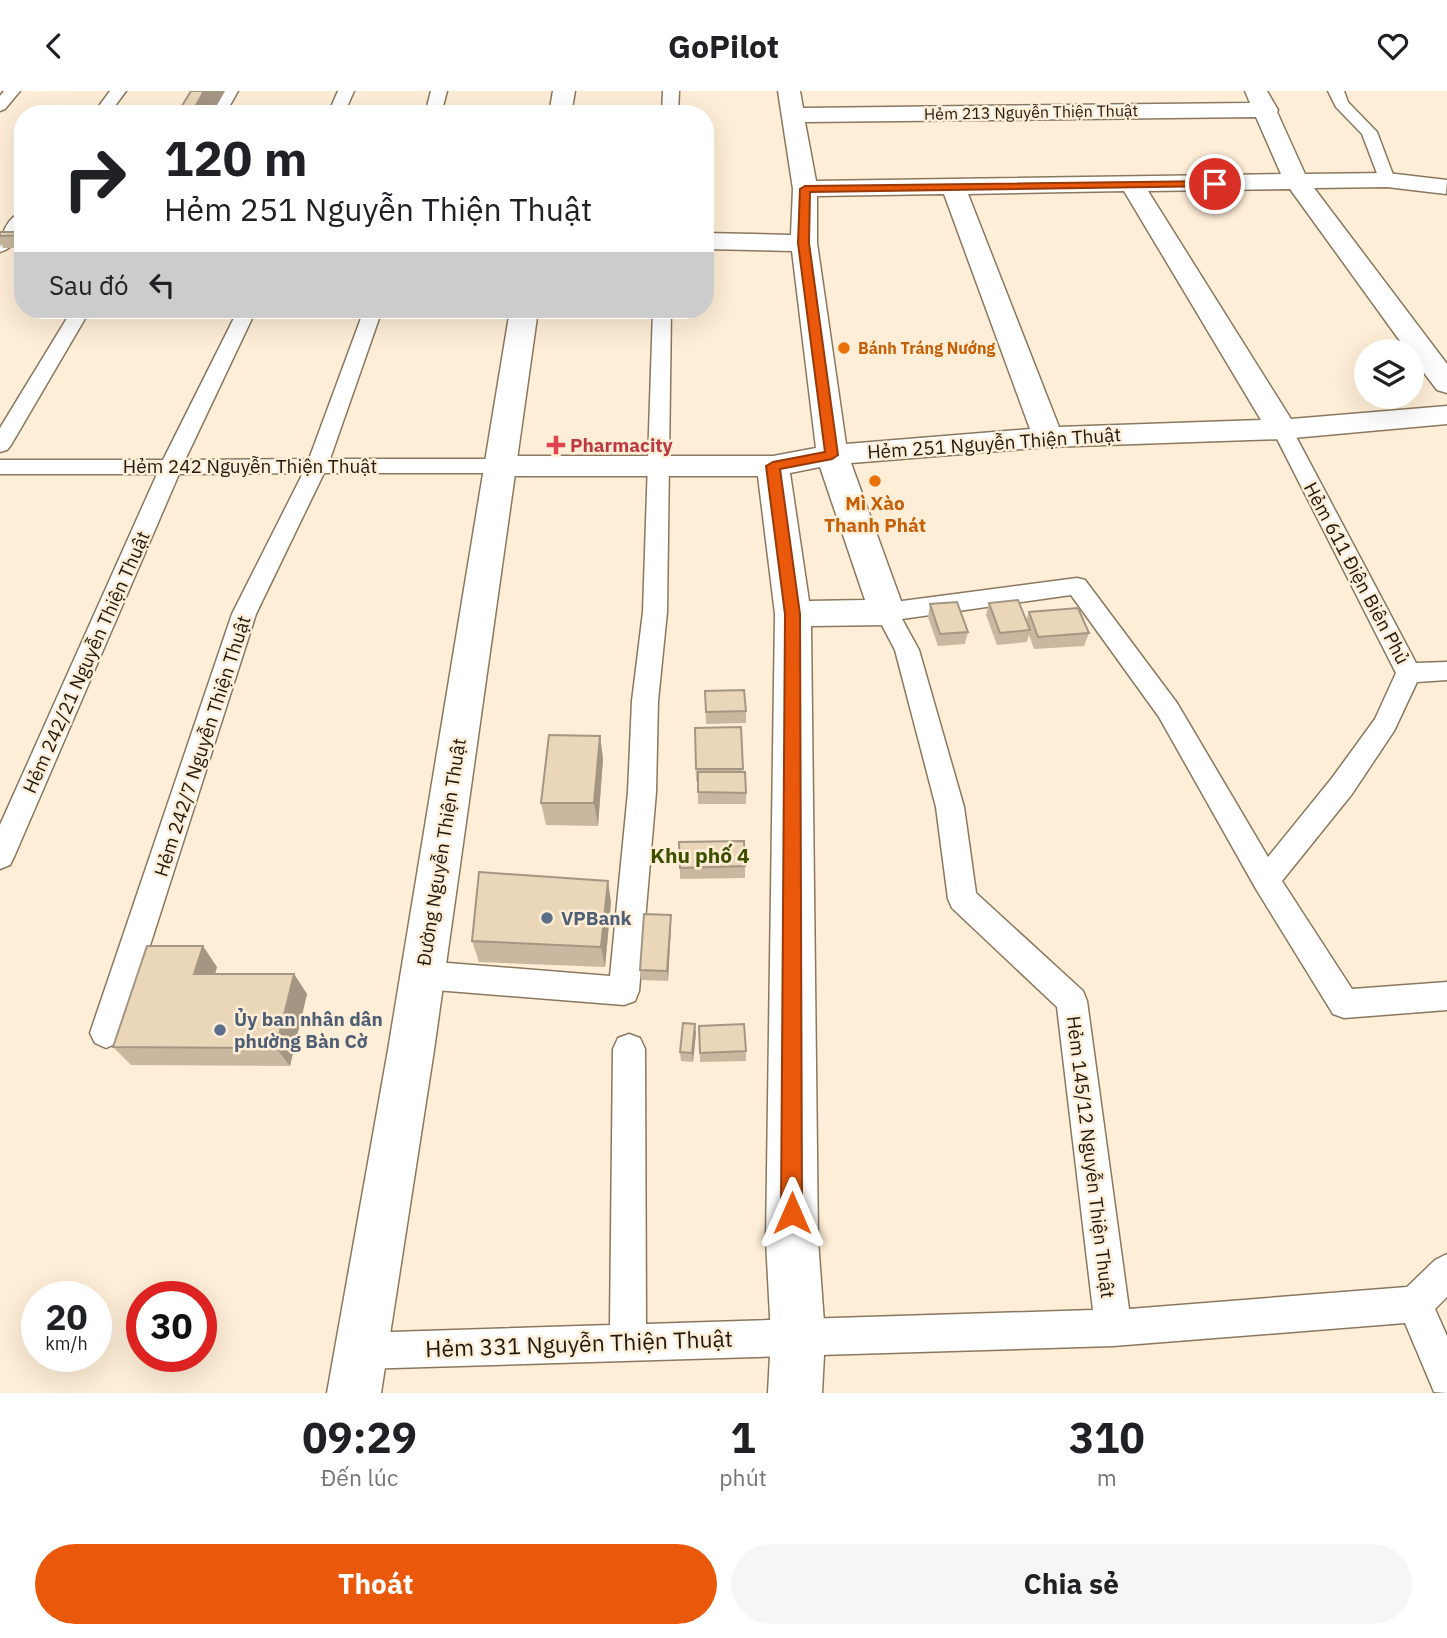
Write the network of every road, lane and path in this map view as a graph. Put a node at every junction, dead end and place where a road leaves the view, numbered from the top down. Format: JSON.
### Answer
{"nodes":[{"id":1,"x":12,"y":91,"type":"edge"},
{"id":2,"x":1336,"y":91,"type":"edge"},
{"id":3,"x":1261,"y":100,"type":"edge"},
{"id":4,"x":792,"y":103,"type":"edge"},
{"id":5,"x":0,"y":106,"type":"edge"},
{"id":6,"x":1387,"y":180,"type":"junction"},
{"id":7,"x":1297,"y":182,"type":"junction"},
{"id":8,"x":1133,"y":186,"type":"junction"},
{"id":9,"x":1447,"y":187,"type":"edge"},
{"id":10,"x":805,"y":189,"type":"junction"},
{"id":11,"x":954,"y":189,"type":"junction"},
{"id":12,"x":14,"y":230,"type":"edge"},
{"id":13,"x":714,"y":241,"type":"edge"},
{"id":14,"x":804,"y":243,"type":"junction"},
{"id":15,"x":0,"y":249,"type":"edge"},
{"id":16,"x":76,"y":319,"type":"edge"},
{"id":17,"x":243,"y":319,"type":"edge"},
{"id":18,"x":370,"y":319,"type":"edge"},
{"id":19,"x":523,"y":319,"type":"edge"},
{"id":20,"x":662,"y":319,"type":"edge"},
{"id":21,"x":1447,"y":384,"type":"edge"},
{"id":22,"x":1447,"y":415,"type":"edge"},
{"id":23,"x":1282,"y":429,"type":"junction"},
{"id":24,"x":1048,"y":437,"type":"junction"},
{"id":25,"x":0,"y":445,"type":"edge"},
{"id":26,"x":832,"y":455,"type":"junction"},
{"id":27,"x":659,"y":464,"type":"junction"},
{"id":28,"x":171,"y":466,"type":"junction"},
{"id":29,"x":317,"y":466,"type":"junction"},
{"id":30,"x":499,"y":466,"type":"junction"},
{"id":31,"x":773,"y":466,"type":"junction"},
{"id":32,"x":0,"y":467,"type":"edge"},
{"id":33,"x":887,"y":612,"type":"junction"},
{"id":34,"x":793,"y":614,"type":"junction"},
{"id":35,"x":1447,"y":671,"type":"edge"},
{"id":36,"x":1409,"y":673,"type":"junction"},
{"id":37,"x":0,"y":857,"type":"edge"},
{"id":38,"x":1266,"y":880,"type":"junction"},
{"id":39,"x":423,"y":975,"type":"junction"},
{"id":40,"x":1447,"y":996,"type":"edge"},
{"id":41,"x":106,"y":1033,"type":"dead end"},
{"id":42,"x":629,"y":1049,"type":"dead end"},
{"id":43,"x":1447,"y":1272,"type":"edge"},
{"id":44,"x":1415,"y":1304,"type":"junction"},
{"id":45,"x":1113,"y":1328,"type":"junction"},
{"id":46,"x":798,"y":1336,"type":"junction"},
{"id":47,"x":628,"y":1344,"type":"junction"},
{"id":48,"x":360,"y":1351,"type":"junction"},
{"id":49,"x":1447,"y":1379,"type":"edge"},
{"id":50,"x":354,"y":1393,"type":"edge"},
{"id":51,"x":795,"y":1393,"type":"edge"}],
"edges":[{"from":1,"to":5,"type":"lane"},
{"from":2,"to":6,"type":"lane"},
{"from":3,"to":4,"type":"street","name":"Hẻm 213 Nguyễn Thiện Thuật"},
{"from":3,"to":7,"type":"street"},
{"from":4,"to":10,"type":"street","name":"Hẻm 145/12 Nguyễn Thiện Thuật"},
{"from":6,"to":7,"type":"street"},
{"from":6,"to":9,"type":"street"},
{"from":7,"to":8,"type":"street"},
{"from":7,"to":21,"type":"street"},
{"from":8,"to":11,"type":"street"},
{"from":8,"to":23,"type":"street","name":"Hẻm 611 Ðiện Biên Phủ"},
{"from":10,"to":11,"type":"street"},
{"from":10,"to":14,"type":"street","name":"Hẻm 145/12 Nguyễn Thiện Thuật"},
{"from":11,"to":24,"type":"street"},
{"from":12,"to":15,"type":"lane"},
{"from":13,"to":14,"type":"street"},
{"from":14,"to":26,"type":"street","name":"Hẻm 145/12 Nguyễn Thiện Thuật"},
{"from":16,"to":25,"type":"lane"},
{"from":17,"to":28,"type":"lane","name":"Hẻm 242/21 Nguyễn Thiện Thuật"},
{"from":18,"to":29,"type":"lane","name":"Hẻm 242/7 Nguyễn Thiện Thuật"},
{"from":19,"to":30,"type":"street","name":"Đường Nguyễn Thiện Thuật"},
{"from":20,"to":27,"type":"lane"},
{"from":22,"to":23,"type":"street","name":"Hẻm 251 Nguyễn Thiện Thuật"},
{"from":23,"to":24,"type":"street","name":"Hẻm 251 Nguyễn Thiện Thuật"},
{"from":23,"to":36,"type":"lane","name":"Hẻm 611 Ðiện Biên Phủ"},
{"from":24,"to":26,"type":"street","name":"Hẻm 251 Nguyễn Thiện Thuật"},
{"from":26,"to":31,"type":"street","name":"Hẻm 251 Nguyễn Thiện Thuật"},
{"from":26,"to":33,"type":"street","name":"Hẻm 145/12 Nguyễn Thiện Thuật"},
{"from":27,"to":30,"type":"street","name":"Hẻm 251 Nguyễn Thiện Thuật"},
{"from":27,"to":31,"type":"street","name":"Hẻm 251 Nguyễn Thiện Thuật"},
{"from":27,"to":39,"type":"lane"},
{"from":28,"to":29,"type":"lane","name":"Hẻm 242 Nguyễn Thiện Thuật"},
{"from":28,"to":32,"type":"lane","name":"Hẻm 242 Nguyễn Thiện Thuật"},
{"from":28,"to":37,"type":"lane","name":"Hẻm 242/21 Nguyễn Thiện Thuật"},
{"from":29,"to":30,"type":"lane","name":"Hẻm 242 Nguyễn Thiện Thuật"},
{"from":29,"to":41,"type":"lane","name":"Hẻm 242/7 Nguyễn Thiện Thuật"},
{"from":30,"to":39,"type":"street","name":"Đường Nguyễn Thiện Thuật"},
{"from":31,"to":34,"type":"street"},
{"from":33,"to":34,"type":"street"},
{"from":33,"to":38,"type":"lane"},
{"from":33,"to":45,"type":"lane","name":"Hẻm 145/12 Nguyễn Thiện Thuật"},
{"from":34,"to":46,"type":"street"},
{"from":35,"to":36,"type":"lane"},
{"from":36,"to":38,"type":"lane","name":"Hẻm 611 Ðiện Biên Phủ"},
{"from":38,"to":40,"type":"lane"},
{"from":39,"to":48,"type":"street","name":"Đường Nguyễn Thiện Thuật"},
{"from":42,"to":47,"type":"lane"},
{"from":43,"to":44,"type":"lane"},
{"from":44,"to":45,"type":"lane","name":"Hẻm 331 Nguyễn Thiện Thuật"},
{"from":44,"to":49,"type":"lane"},
{"from":45,"to":46,"type":"lane","name":"Hẻm 331 Nguyễn Thiện Thuật"},
{"from":46,"to":47,"type":"lane","name":"Hẻm 331 Nguyễn Thiện Thuật"},
{"from":46,"to":51,"type":"street"},
{"from":47,"to":48,"type":"lane","name":"Hẻm 331 Nguyễn Thiện Thuật"},
{"from":48,"to":50,"type":"street","name":"Đường Nguyễn Thiện Thuật"}]}
